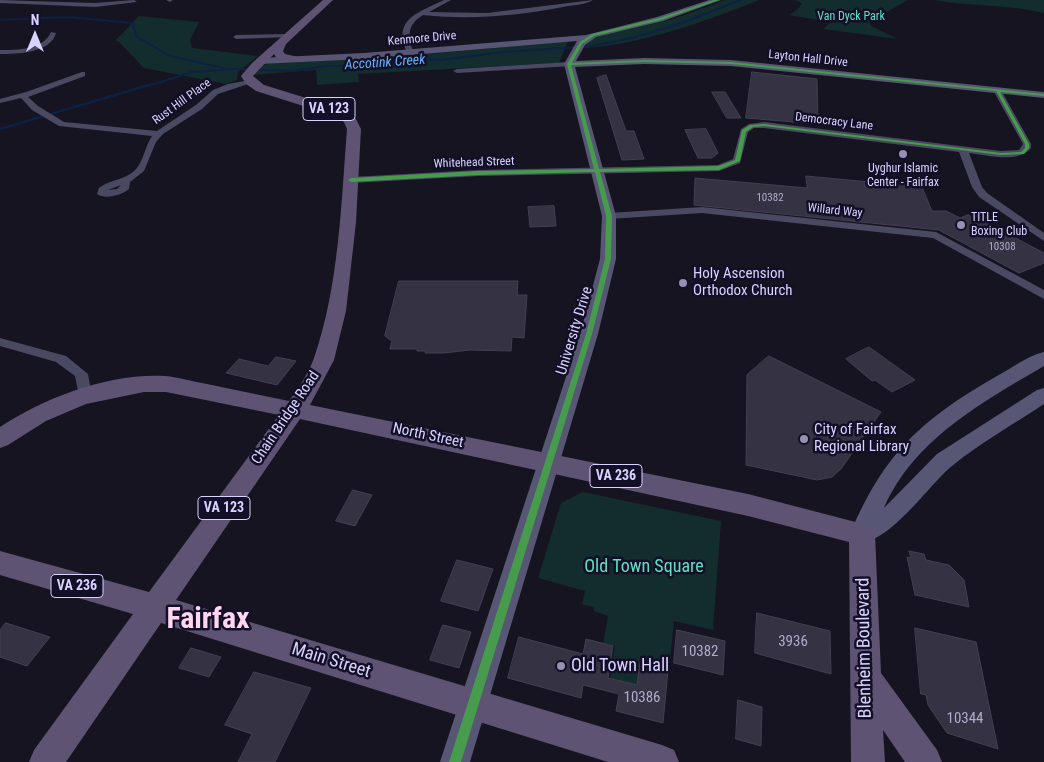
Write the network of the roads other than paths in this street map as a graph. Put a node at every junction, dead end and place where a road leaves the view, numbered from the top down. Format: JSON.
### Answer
{"nodes":[{"id":1,"x":101,"y":0,"type":"edge"},
{"id":2,"x":328,"y":0,"type":"edge"},
{"id":3,"x":448,"y":0,"type":"edge"},
{"id":4,"x":590,"y":0,"type":"edge"},
{"id":5,"x":716,"y":0,"type":"edge"},
{"id":6,"x":0,"y":1,"type":"edge"},
{"id":7,"x":574,"y":1,"type":"edge"},
{"id":8,"x":134,"y":2,"type":"dead end"},
{"id":9,"x":94,"y":5,"type":"junction"},
{"id":10,"x":424,"y":13,"type":"junction"},
{"id":11,"x":53,"y":32,"type":"dead end"},
{"id":12,"x":236,"y":37,"type":"dead end"},
{"id":13,"x":285,"y":39,"type":"junction"},
{"id":14,"x":583,"y":41,"type":"junction"},
{"id":15,"x":0,"y":52,"type":"edge"},
{"id":16,"x":410,"y":53,"type":"junction"},
{"id":17,"x":572,"y":57,"type":"junction"},
{"id":18,"x":299,"y":60,"type":"junction"},
{"id":19,"x":605,"y":62,"type":"junction"},
{"id":20,"x":254,"y":70,"type":"junction"},
{"id":21,"x":457,"y":71,"type":"dead end"},
{"id":22,"x":82,"y":74,"type":"dead end"},
{"id":23,"x":575,"y":84,"type":"junction"},
{"id":24,"x":997,"y":90,"type":"junction"},
{"id":25,"x":1044,"y":95,"type":"edge"},
{"id":26,"x":23,"y":96,"type":"junction"},
{"id":27,"x":0,"y":101,"type":"edge"},
{"id":28,"x":159,"y":134,"type":"junction"},
{"id":29,"x":962,"y":149,"type":"junction"},
{"id":30,"x":597,"y":171,"type":"junction"},
{"id":31,"x":351,"y":180,"type":"junction"},
{"id":32,"x":125,"y":182,"type":"dead end"},
{"id":33,"x":609,"y":216,"type":"junction"},
{"id":34,"x":1044,"y":238,"type":"edge"},
{"id":35,"x":1044,"y":295,"type":"edge"},
{"id":36,"x":0,"y":342,"type":"edge"},
{"id":37,"x":1044,"y":358,"type":"edge"},
{"id":38,"x":1044,"y":395,"type":"edge"},
{"id":39,"x":85,"y":397,"type":"junction"},
{"id":40,"x":294,"y":409,"type":"junction"},
{"id":41,"x":0,"y":438,"type":"edge"},
{"id":42,"x":549,"y":462,"type":"junction"},
{"id":43,"x":862,"y":534,"type":"junction"},
{"id":44,"x":0,"y":563,"type":"edge"},
{"id":45,"x":154,"y":607,"type":"junction"},
{"id":46,"x":865,"y":677,"type":"junction"},
{"id":47,"x":474,"y":704,"type":"junction"},
{"id":48,"x":46,"y":762,"type":"edge"},
{"id":49,"x":455,"y":762,"type":"edge"},
{"id":50,"x":662,"y":762,"type":"edge"},
{"id":51,"x":868,"y":762,"type":"edge"},
{"id":52,"x":926,"y":762,"type":"edge"}],
"edges":[{"from":1,"to":9,"type":"street"},
{"from":2,"to":13,"type":"main road"},
{"from":3,"to":10,"type":"street"},
{"from":4,"to":7,"type":"street"},
{"from":5,"to":14,"type":"street"},
{"from":6,"to":9,"type":"street"},
{"from":7,"to":10,"type":"street"},
{"from":8,"to":9,"type":"street"},
{"from":10,"to":16,"type":"street"},
{"from":11,"to":15,"type":"street"},
{"from":12,"to":13,"type":"street"},
{"from":13,"to":18,"type":"main road"},
{"from":13,"to":20,"type":"main road"},
{"from":14,"to":16,"type":"street","name":"Kenmore Drive"},
{"from":14,"to":17,"type":"street"},
{"from":16,"to":18,"type":"street","name":"Kenmore Drive"},
{"from":17,"to":19,"type":"street","name":"Layton Hall Drive"},
{"from":17,"to":21,"type":"street","name":"Layton Hall Drive"},
{"from":17,"to":23,"type":"street","name":"University Drive"},
{"from":18,"to":20,"type":"street","name":"Kenmore Drive"},
{"from":19,"to":23,"type":"street"},
{"from":19,"to":24,"type":"street","name":"Layton Hall Drive"},
{"from":20,"to":28,"type":"street","name":"Rust Hill Place"},
{"from":20,"to":31,"type":"main road","name":"Chain Bridge Road","number":"VA 123"},
{"from":22,"to":26,"type":"street"},
{"from":23,"to":30,"type":"street","name":"University Drive"},
{"from":24,"to":25,"type":"street","name":"Layton Hall Drive"},
{"from":24,"to":29,"type":"street","name":"Democracy Lane"},
{"from":26,"to":27,"type":"street"},
{"from":26,"to":28,"type":"street"},
{"from":28,"to":32,"type":"street","name":"Rust Hill Place"},
{"from":29,"to":30,"type":"street","name":"Democracy Lane"},
{"from":29,"to":34,"type":"street"},
{"from":30,"to":31,"type":"street","name":"Whitehead Street"},
{"from":30,"to":33,"type":"street","name":"University Drive"},
{"from":31,"to":40,"type":"main road","name":"Chain Bridge Road","number":"VA 123"},
{"from":33,"to":35,"type":"street","name":"Willard Way"},
{"from":33,"to":42,"type":"street","name":"University Drive"},
{"from":36,"to":39,"type":"street"},
{"from":37,"to":43,"type":"street","name":"Blenheim Boulevard"},
{"from":38,"to":43,"type":"street"},
{"from":39,"to":40,"type":"main road","name":"North Street"},
{"from":39,"to":41,"type":"main road","name":"North Street"},
{"from":40,"to":42,"type":"main road","name":"North Street","number":"VA 236"},
{"from":40,"to":45,"type":"main road","name":"Chain Bridge Road","number":"VA 123"},
{"from":42,"to":43,"type":"main road","name":"North Street","number":"VA 236"},
{"from":42,"to":47,"type":"street","name":"University Drive"},
{"from":43,"to":46,"type":"main road","name":"Blenheim Boulevard"},
{"from":44,"to":45,"type":"main road","name":"Main Street","number":"VA 236"},
{"from":45,"to":47,"type":"main road","name":"Main Street","number":"VA 236"},
{"from":45,"to":48,"type":"main road","name":"Chain Bridge Road","number":"VA 123"},
{"from":46,"to":51,"type":"main road","name":"Blenheim Boulevard"},
{"from":46,"to":52,"type":"main road"},
{"from":47,"to":49,"type":"street","name":"University Drive"},
{"from":47,"to":50,"type":"main road","name":"Main Street","number":"VA 236"}]}
